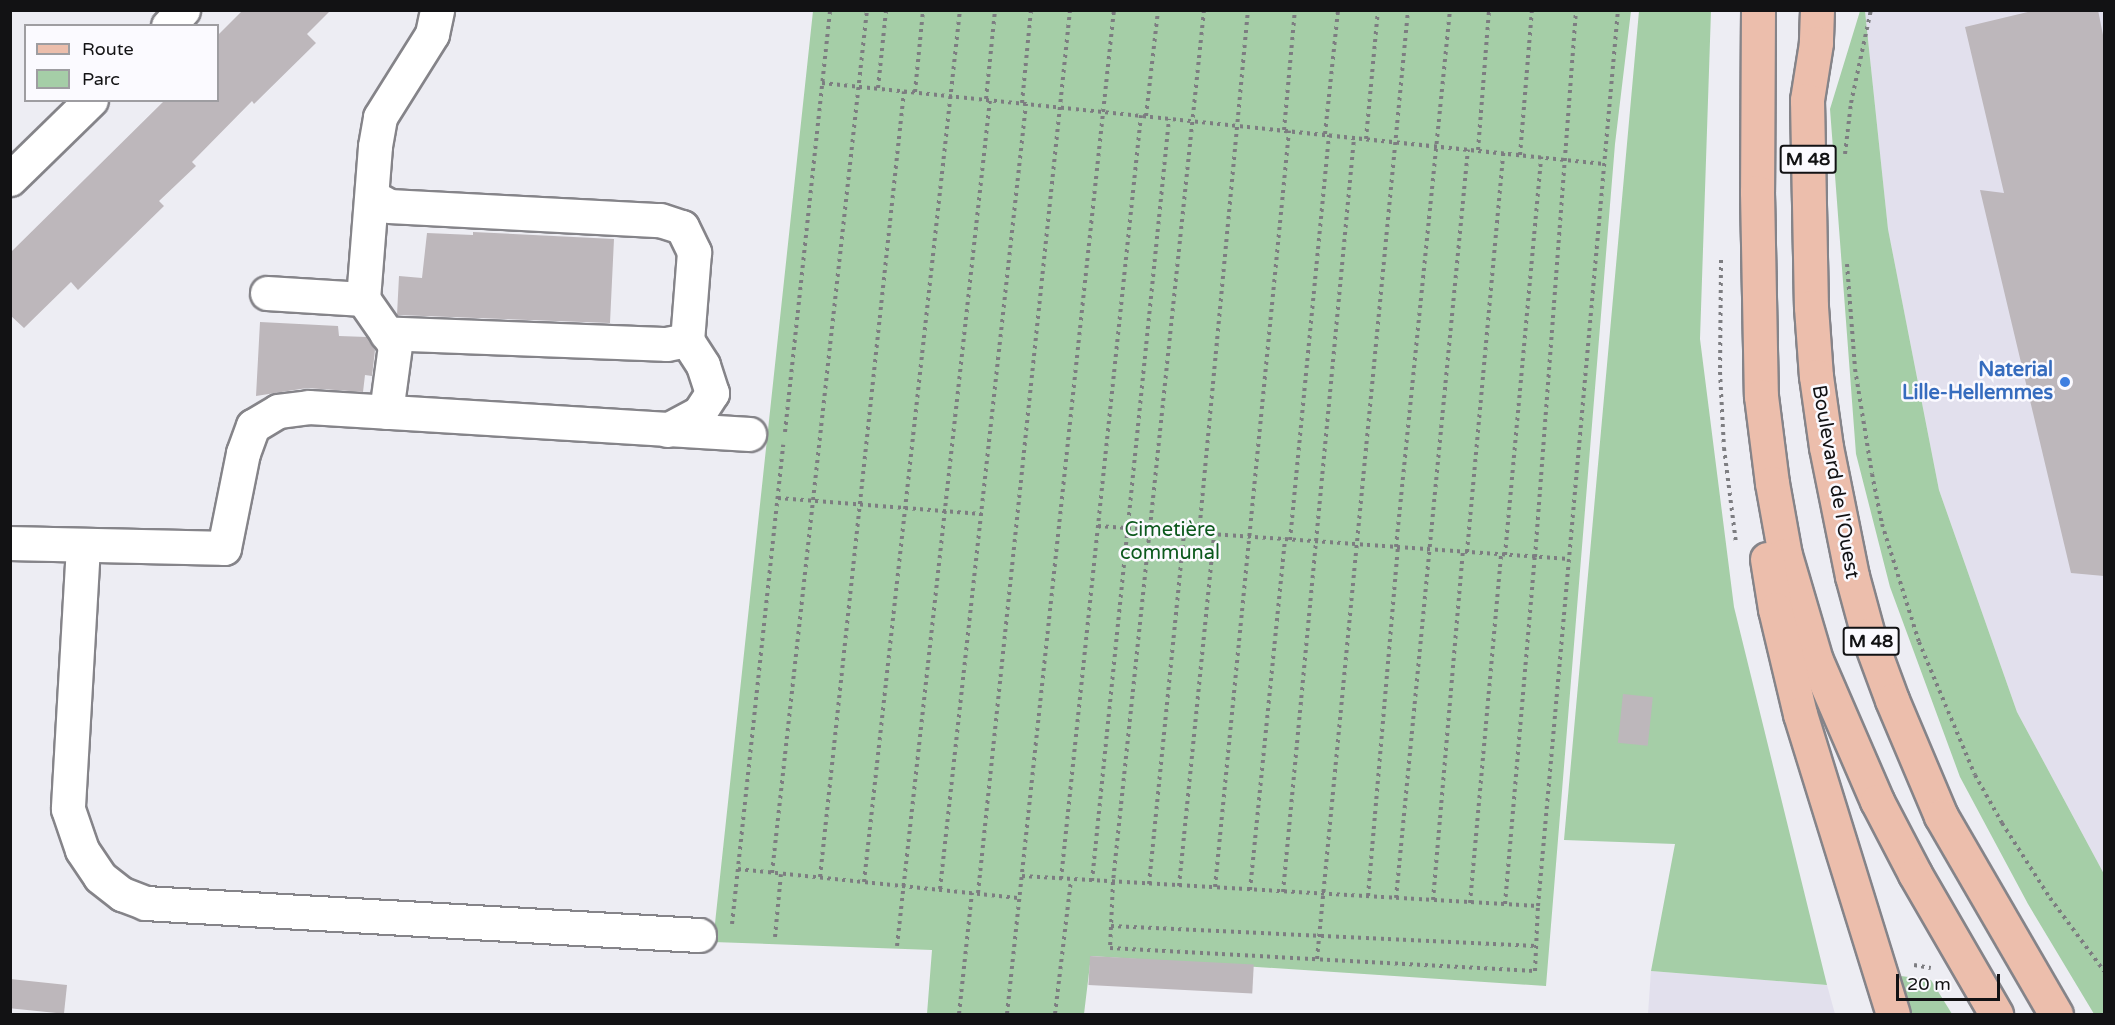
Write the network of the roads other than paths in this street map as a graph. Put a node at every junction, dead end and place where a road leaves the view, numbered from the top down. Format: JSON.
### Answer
{"nodes":[{"id":1,"x":183,"y":10,"type":"edge"},
{"id":2,"x":437,"y":10,"type":"edge"},
{"id":3,"x":1758,"y":10,"type":"edge"},
{"id":4,"x":1794,"y":10,"type":"edge"},
{"id":5,"x":1817,"y":10,"type":"edge"},
{"id":6,"x":1822,"y":10,"type":"edge"},
{"id":7,"x":170,"y":24,"type":"edge"},
{"id":8,"x":1816,"y":43,"type":"junction"},
{"id":9,"x":1807,"y":100,"type":"junction"},
{"id":10,"x":89,"y":102,"type":"edge"},
{"id":11,"x":10,"y":179,"type":"edge"},
{"id":12,"x":373,"y":197,"type":"junction"},
{"id":13,"x":267,"y":293,"type":"dead end"},
{"id":14,"x":363,"y":299,"type":"junction"},
{"id":15,"x":386,"y":333,"type":"junction"},
{"id":16,"x":687,"y":340,"type":"junction"},
{"id":17,"x":1761,"y":396,"type":"junction"},
{"id":18,"x":386,"y":412,"type":"junction"},
{"id":19,"x":667,"y":430,"type":"junction"},
{"id":20,"x":748,"y":434,"type":"dead end"},
{"id":21,"x":10,"y":543,"type":"edge"},
{"id":22,"x":82,"y":546,"type":"junction"},
{"id":23,"x":699,"y":935,"type":"dead end"},
{"id":24,"x":1893,"y":1014,"type":"edge"},
{"id":25,"x":1996,"y":1014,"type":"edge"},
{"id":26,"x":2056,"y":1014,"type":"edge"}],
"edges":[{"from":1,"to":7,"type":"street"},
{"from":2,"to":12,"type":"street"},
{"from":3,"to":17,"type":"main road","number":"M 48"},
{"from":4,"to":9,"type":"main road"},
{"from":5,"to":8,"type":"main road","name":"Boulevard de l'Ouest","number":"M 48"},
{"from":6,"to":8,"type":"main road"},
{"from":8,"to":9,"type":"main road","name":"Boulevard de l'Ouest","number":"M 48"},
{"from":9,"to":26,"type":"main road","name":"Boulevard de l'Ouest","number":"M 48"},
{"from":10,"to":11,"type":"street"},
{"from":12,"to":14,"type":"street"},
{"from":12,"to":16,"type":"street"},
{"from":13,"to":14,"type":"street"},
{"from":14,"to":15,"type":"street"},
{"from":15,"to":16,"type":"street"},
{"from":15,"to":18,"type":"street"},
{"from":16,"to":19,"type":"street"},
{"from":17,"to":24,"type":"main road"},
{"from":17,"to":25,"type":"main road","number":"M 48"},
{"from":18,"to":19,"type":"street"},
{"from":18,"to":22,"type":"street"},
{"from":19,"to":20,"type":"street"},
{"from":21,"to":22,"type":"street"},
{"from":22,"to":23,"type":"street"}]}
